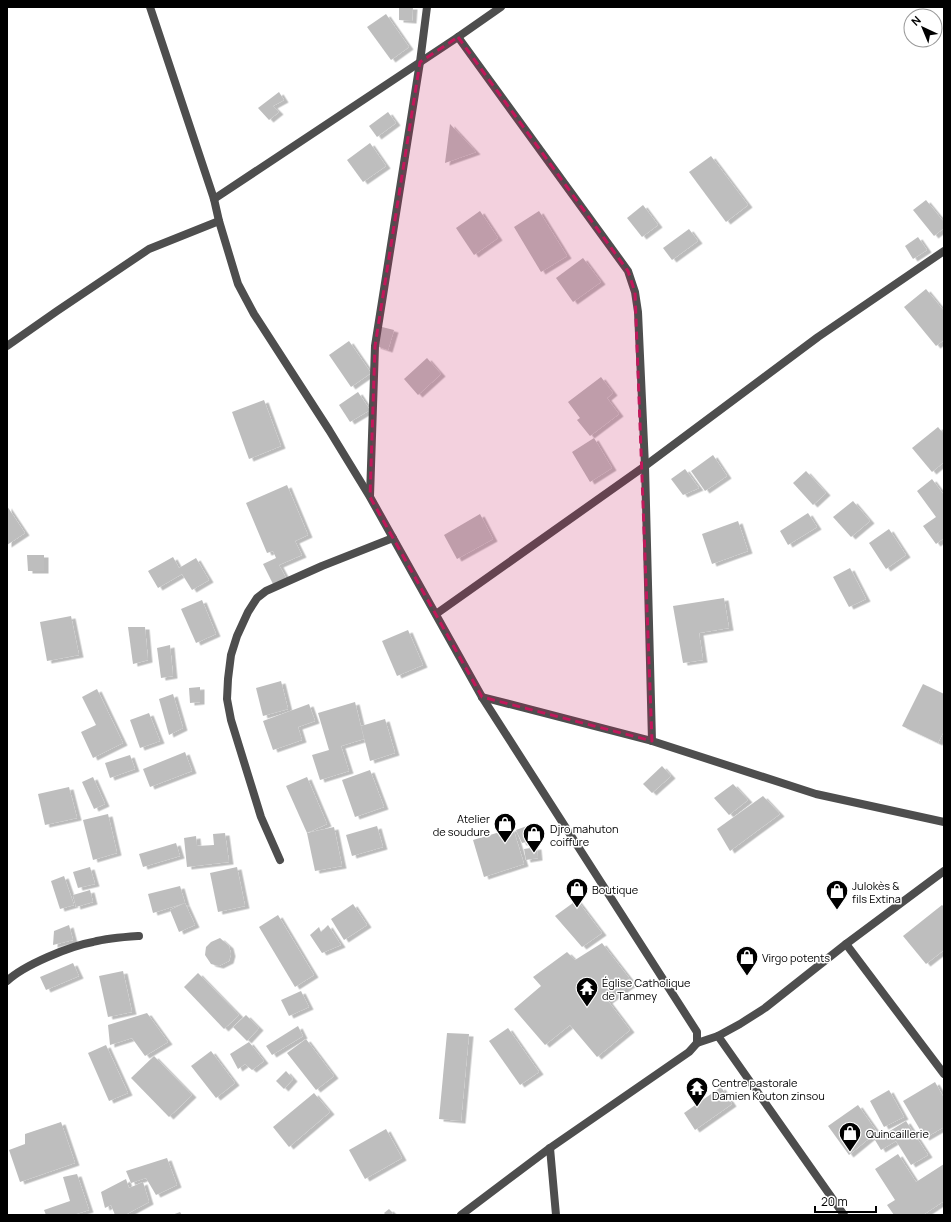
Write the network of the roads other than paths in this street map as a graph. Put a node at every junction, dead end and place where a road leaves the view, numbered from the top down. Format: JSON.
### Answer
{"nodes":[{"id":1,"x":150,"y":7,"type":"edge"},
{"id":2,"x":427,"y":7,"type":"edge"},
{"id":3,"x":501,"y":7,"type":"edge"},
{"id":4,"x":458,"y":37,"type":"junction"},
{"id":5,"x":420,"y":62,"type":"junction"},
{"id":6,"x":214,"y":199,"type":"junction"},
{"id":7,"x":219,"y":221,"type":"junction"},
{"id":8,"x":944,"y":251,"type":"edge"},
{"id":9,"x":7,"y":346,"type":"edge"},
{"id":10,"x":645,"y":466,"type":"junction"},
{"id":11,"x":370,"y":497,"type":"junction"},
{"id":12,"x":393,"y":538,"type":"junction"},
{"id":13,"x":436,"y":614,"type":"junction"},
{"id":14,"x":482,"y":697,"type":"junction"},
{"id":15,"x":652,"y":741,"type":"junction"},
{"id":16,"x":944,"y":822,"type":"edge"},
{"id":17,"x":280,"y":860,"type":"dead end"},
{"id":18,"x":944,"y":871,"type":"edge"},
{"id":19,"x":139,"y":936,"type":"dead end"},
{"id":20,"x":846,"y":944,"type":"junction"},
{"id":21,"x":7,"y":981,"type":"edge"},
{"id":22,"x":718,"y":1036,"type":"junction"},
{"id":23,"x":697,"y":1043,"type":"junction"},
{"id":24,"x":944,"y":1074,"type":"edge"},
{"id":25,"x":550,"y":1148,"type":"junction"},
{"id":26,"x":461,"y":1215,"type":"edge"},
{"id":27,"x":556,"y":1215,"type":"edge"},
{"id":28,"x":844,"y":1215,"type":"edge"}],
"edges":[{"from":1,"to":6,"type":"street"},
{"from":2,"to":5,"type":"street"},
{"from":3,"to":4,"type":"street"},
{"from":4,"to":5,"type":"street"},
{"from":4,"to":10,"type":"street"},
{"from":5,"to":6,"type":"street"},
{"from":5,"to":11,"type":"street"},
{"from":6,"to":7,"type":"street"},
{"from":7,"to":9,"type":"street"},
{"from":7,"to":11,"type":"street"},
{"from":8,"to":10,"type":"street"},
{"from":10,"to":13,"type":"street"},
{"from":10,"to":15,"type":"street"},
{"from":11,"to":12,"type":"street"},
{"from":12,"to":13,"type":"street"},
{"from":12,"to":17,"type":"street"},
{"from":13,"to":14,"type":"street"},
{"from":14,"to":15,"type":"street"},
{"from":14,"to":23,"type":"street"},
{"from":15,"to":16,"type":"street"},
{"from":18,"to":20,"type":"street"},
{"from":19,"to":21,"type":"street"},
{"from":20,"to":22,"type":"street"},
{"from":20,"to":24,"type":"street"},
{"from":22,"to":23,"type":"street"},
{"from":22,"to":28,"type":"street"},
{"from":23,"to":25,"type":"street"},
{"from":25,"to":26,"type":"street"},
{"from":25,"to":27,"type":"street"}]}
